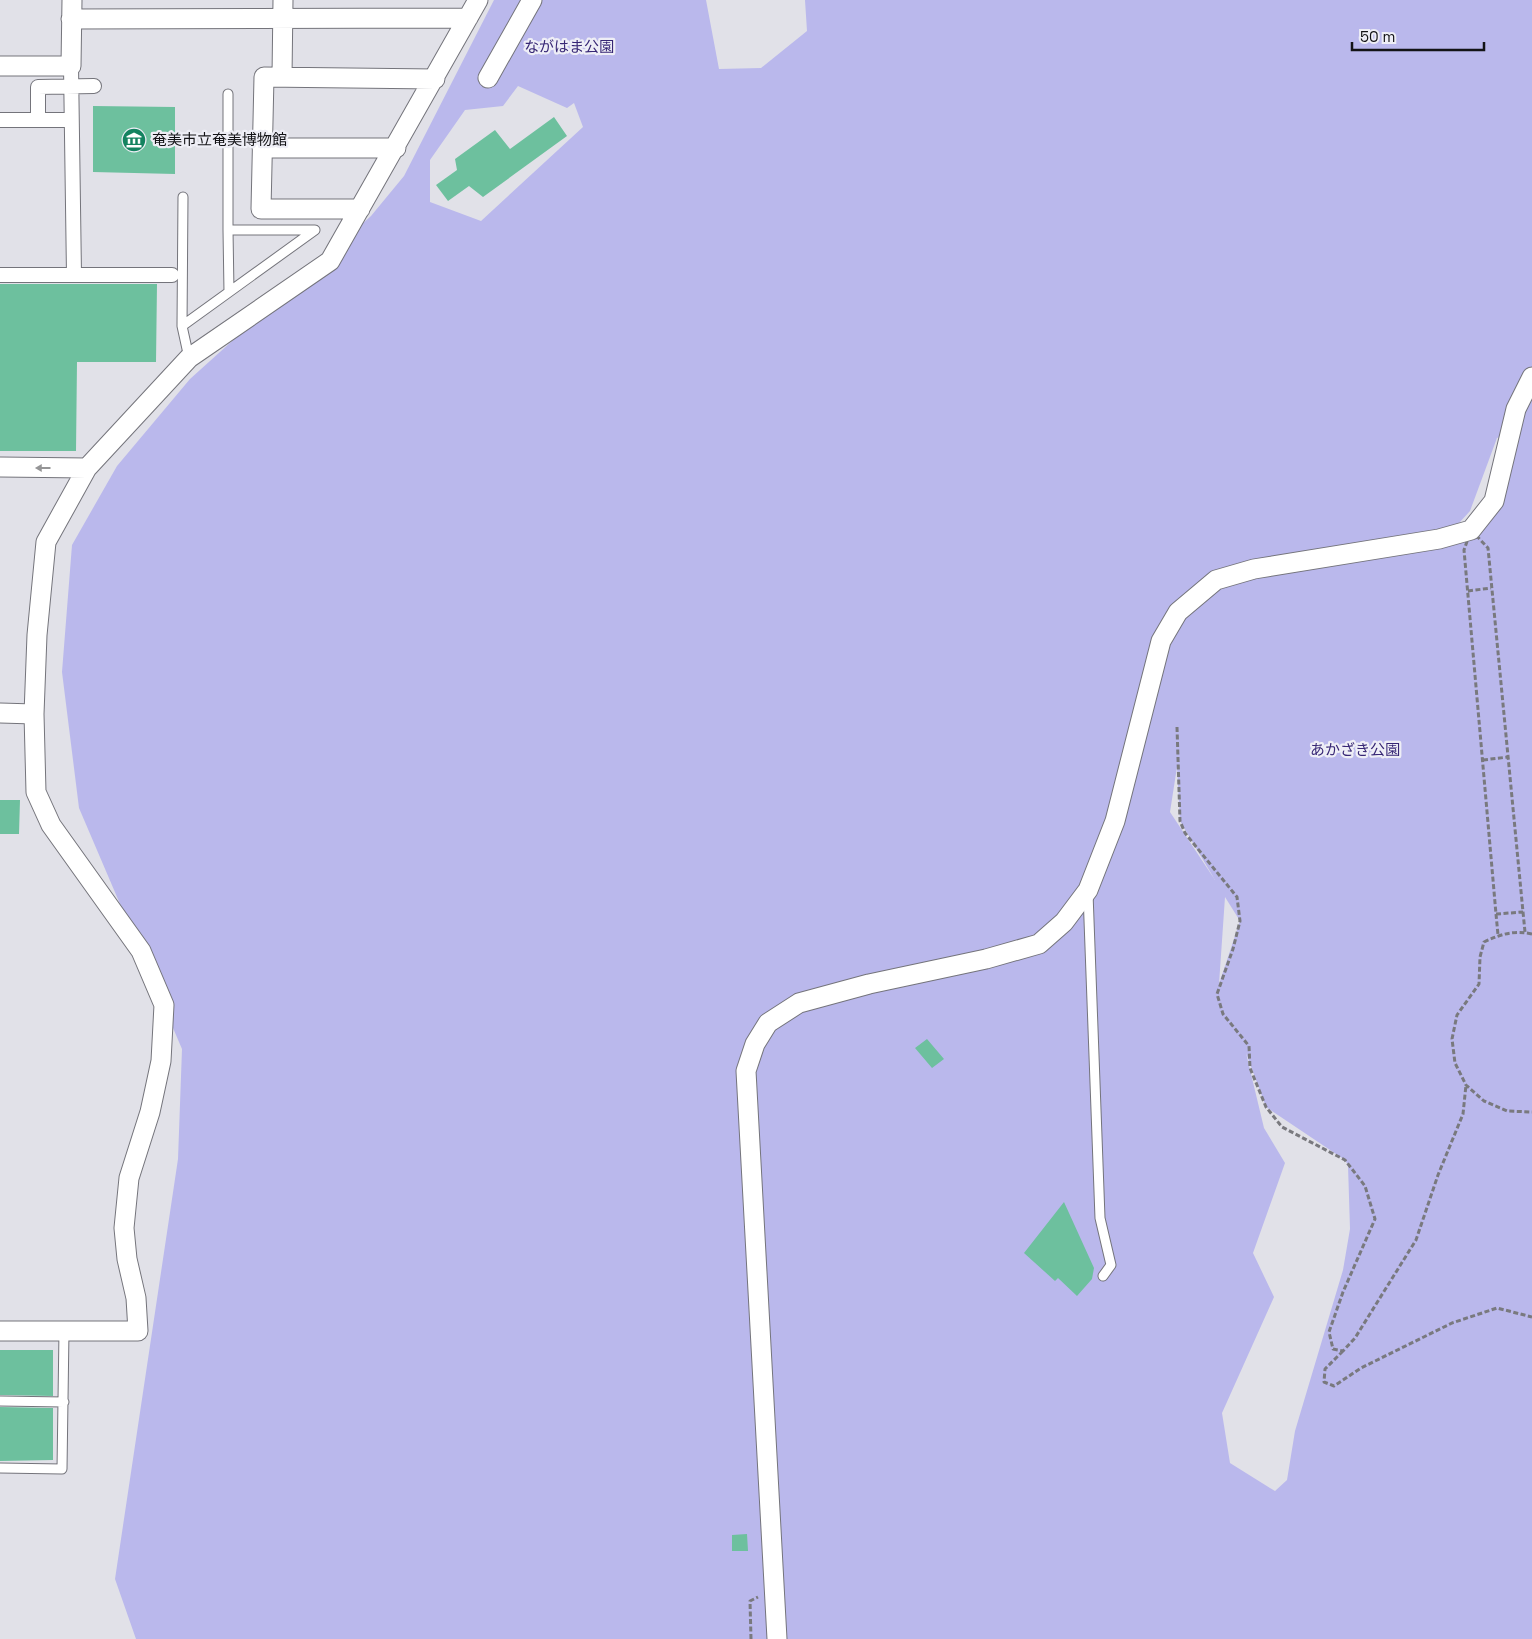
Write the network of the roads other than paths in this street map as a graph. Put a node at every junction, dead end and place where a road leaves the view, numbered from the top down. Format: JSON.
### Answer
{"nodes":[{"id":1,"x":72,"y":0,"type":"edge"},
{"id":2,"x":478,"y":0,"type":"edge"},
{"id":3,"x":532,"y":0,"type":"edge"},
{"id":4,"x":283,"y":9,"type":"edge"},
{"id":5,"x":468,"y":18,"type":"junction"},
{"id":6,"x":72,"y":19,"type":"junction"},
{"id":7,"x":0,"y":66,"type":"edge"},
{"id":8,"x":71,"y":66,"type":"junction"},
{"id":9,"x":282,"y":77,"type":"junction"},
{"id":10,"x":488,"y":78,"type":"dead end"},
{"id":11,"x":435,"y":79,"type":"junction"},
{"id":12,"x":94,"y":86,"type":"dead end"},
{"id":13,"x":72,"y":88,"type":"junction"},
{"id":14,"x":228,"y":94,"type":"dead end"},
{"id":15,"x":0,"y":120,"type":"edge"},
{"id":16,"x":38,"y":120,"type":"junction"},
{"id":17,"x":71,"y":120,"type":"junction"},
{"id":18,"x":262,"y":148,"type":"junction"},
{"id":19,"x":396,"y":148,"type":"junction"},
{"id":20,"x":183,"y":197,"type":"dead end"},
{"id":21,"x":360,"y":209,"type":"junction"},
{"id":22,"x":228,"y":230,"type":"junction"},
{"id":23,"x":0,"y":275,"type":"edge"},
{"id":24,"x":74,"y":275,"type":"junction"},
{"id":25,"x":172,"y":275,"type":"dead end"},
{"id":26,"x":229,"y":292,"type":"junction"},
{"id":27,"x":182,"y":326,"type":"junction"},
{"id":28,"x":189,"y":358,"type":"junction"},
{"id":29,"x":1532,"y":377,"type":"edge"},
{"id":30,"x":0,"y":468,"type":"edge"},
{"id":31,"x":86,"y":468,"type":"junction"},
{"id":32,"x":0,"y":714,"type":"edge"},
{"id":33,"x":34,"y":714,"type":"junction"},
{"id":34,"x":1088,"y":890,"type":"junction"},
{"id":35,"x":1103,"y":1276,"type":"dead end"},
{"id":36,"x":0,"y":1331,"type":"edge"},
{"id":37,"x":64,"y":1331,"type":"junction"},
{"id":38,"x":0,"y":1401,"type":"edge"},
{"id":39,"x":64,"y":1402,"type":"junction"},
{"id":40,"x":0,"y":1468,"type":"edge"},
{"id":41,"x":777,"y":1639,"type":"edge"}],
"edges":[{"from":1,"to":6,"type":"street"},
{"from":2,"to":5,"type":"street"},
{"from":3,"to":10,"type":"street"},
{"from":4,"to":5,"type":"street"},
{"from":4,"to":6,"type":"street"},
{"from":4,"to":9,"type":"street"},
{"from":5,"to":11,"type":"street"},
{"from":6,"to":8,"type":"street"},
{"from":7,"to":8,"type":"street"},
{"from":8,"to":13,"type":"street"},
{"from":9,"to":11,"type":"street"},
{"from":9,"to":18,"type":"street"},
{"from":11,"to":19,"type":"street"},
{"from":12,"to":13,"type":"street"},
{"from":13,"to":16,"type":"street"},
{"from":13,"to":17,"type":"street"},
{"from":14,"to":22,"type":"lane"},
{"from":15,"to":16,"type":"street"},
{"from":16,"to":17,"type":"street"},
{"from":17,"to":24,"type":"street"},
{"from":18,"to":19,"type":"street"},
{"from":18,"to":21,"type":"street"},
{"from":19,"to":21,"type":"street"},
{"from":20,"to":27,"type":"lane"},
{"from":21,"to":28,"type":"street"},
{"from":22,"to":26,"type":"lane"},
{"from":22,"to":26,"type":"lane"},
{"from":23,"to":24,"type":"street"},
{"from":24,"to":25,"type":"street"},
{"from":26,"to":27,"type":"lane"},
{"from":27,"to":28,"type":"lane"},
{"from":28,"to":31,"type":"street"},
{"from":29,"to":34,"type":"street"},
{"from":31,"to":30,"type":"street","one_way":true},
{"from":31,"to":33,"type":"street"},
{"from":32,"to":33,"type":"street"},
{"from":33,"to":37,"type":"street"},
{"from":34,"to":35,"type":"lane"},
{"from":34,"to":41,"type":"street"},
{"from":36,"to":37,"type":"street"},
{"from":37,"to":39,"type":"lane"},
{"from":38,"to":39,"type":"lane"},
{"from":39,"to":40,"type":"lane"}]}
